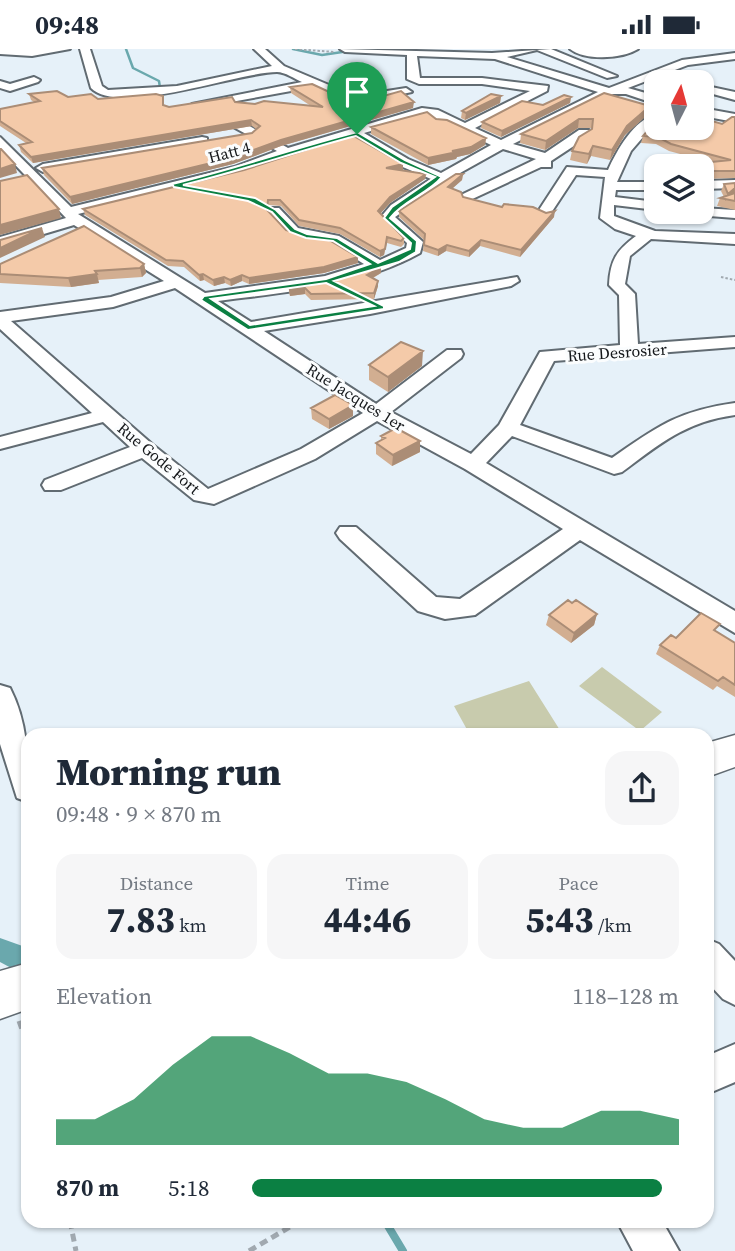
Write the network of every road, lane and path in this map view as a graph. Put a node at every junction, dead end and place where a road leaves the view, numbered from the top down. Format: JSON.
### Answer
{"nodes":[{"id":1,"x":65,"y":49,"type":"edge"},
{"id":2,"x":85,"y":49,"type":"edge"},
{"id":3,"x":259,"y":49,"type":"edge"},
{"id":4,"x":295,"y":49,"type":"edge"},
{"id":5,"x":533,"y":49,"type":"edge"},
{"id":6,"x":541,"y":49,"type":"edge"},
{"id":7,"x":575,"y":49,"type":"edge"},
{"id":8,"x":633,"y":49,"type":"edge"},
{"id":9,"x":714,"y":49,"type":"edge"},
{"id":10,"x":345,"y":50,"type":"edge"},
{"id":11,"x":0,"y":51,"type":"edge"},
{"id":12,"x":412,"y":53,"type":"junction"},
{"id":13,"x":492,"y":56,"type":"junction"},
{"id":14,"x":730,"y":56,"type":"edge"},
{"id":15,"x":280,"y":68,"type":"junction"},
{"id":16,"x":671,"y":70,"type":"edge"},
{"id":17,"x":644,"y":77,"type":"edge"},
{"id":18,"x":561,"y":78,"type":"junction"},
{"id":19,"x":34,"y":80,"type":"dead end"},
{"id":20,"x":314,"y":83,"type":"junction"},
{"id":21,"x":630,"y":83,"type":"junction"},
{"id":22,"x":0,"y":84,"type":"edge"},
{"id":23,"x":543,"y":89,"type":"junction"},
{"id":24,"x":614,"y":91,"type":"junction"},
{"id":25,"x":714,"y":91,"type":"edge"},
{"id":26,"x":406,"y":92,"type":"edge"},
{"id":27,"x":644,"y":96,"type":"edge"},
{"id":28,"x":735,"y":96,"type":"edge"},
{"id":29,"x":714,"y":114,"type":"edge"},
{"id":30,"x":735,"y":118,"type":"edge"},
{"id":31,"x":644,"y":126,"type":"edge"},
{"id":32,"x":466,"y":128,"type":"junction"},
{"id":33,"x":252,"y":133,"type":"junction"},
{"id":34,"x":584,"y":133,"type":"edge"},
{"id":35,"x":357,"y":134,"type":"junction"},
{"id":36,"x":499,"y":144,"type":"junction"},
{"id":37,"x":5,"y":150,"type":"edge"},
{"id":38,"x":287,"y":152,"type":"junction"},
{"id":39,"x":543,"y":160,"type":"junction"},
{"id":40,"x":572,"y":170,"type":"junction"},
{"id":41,"x":26,"y":176,"type":"junction"},
{"id":42,"x":735,"y":184,"type":"edge"},
{"id":43,"x":714,"y":185,"type":"edge"},
{"id":44,"x":644,"y":186,"type":"edge"},
{"id":45,"x":609,"y":187,"type":"junction"},
{"id":46,"x":448,"y":189,"type":"junction"},
{"id":47,"x":644,"y":201,"type":"edge"},
{"id":48,"x":489,"y":204,"type":"edge"},
{"id":49,"x":274,"y":211,"type":"dead end"},
{"id":50,"x":714,"y":212,"type":"edge"},
{"id":51,"x":544,"y":213,"type":"edge"},
{"id":52,"x":735,"y":213,"type":"edge"},
{"id":53,"x":78,"y":219,"type":"junction"},
{"id":54,"x":649,"y":233,"type":"junction"},
{"id":55,"x":735,"y":239,"type":"edge"},
{"id":56,"x":0,"y":241,"type":"edge"},
{"id":57,"x":44,"y":247,"type":"edge"},
{"id":58,"x":376,"y":264,"type":"junction"},
{"id":59,"x":721,"y":277,"type":"dead end"},
{"id":60,"x":735,"y":280,"type":"edge"},
{"id":61,"x":327,"y":281,"type":"junction"},
{"id":62,"x":511,"y":281,"type":"dead end"},
{"id":63,"x":177,"y":282,"type":"junction"},
{"id":64,"x":204,"y":298,"type":"junction"},
{"id":65,"x":382,"y":307,"type":"junction"},
{"id":66,"x":0,"y":318,"type":"edge"},
{"id":67,"x":248,"y":328,"type":"junction"},
{"id":68,"x":553,"y":333,"type":"dead end"},
{"id":69,"x":735,"y":342,"type":"edge"},
{"id":70,"x":629,"y":352,"type":"junction"},
{"id":71,"x":454,"y":353,"type":"dead end"},
{"id":72,"x":547,"y":356,"type":"junction"},
{"id":73,"x":735,"y":409,"type":"edge"},
{"id":74,"x":377,"y":413,"type":"junction"},
{"id":75,"x":108,"y":415,"type":"junction"},
{"id":76,"x":508,"y":428,"type":"junction"},
{"id":77,"x":0,"y":443,"type":"edge"},
{"id":78,"x":145,"y":449,"type":"junction"},
{"id":79,"x":473,"y":464,"type":"junction"},
{"id":80,"x":53,"y":485,"type":"dead end"},
{"id":81,"x":581,"y":528,"type":"junction"},
{"id":82,"x":348,"y":533,"type":"dead end"},
{"id":83,"x":735,"y":623,"type":"edge"},
{"id":84,"x":0,"y":696,"type":"edge"},
{"id":85,"x":735,"y":751,"type":"edge"},
{"id":86,"x":714,"y":758,"type":"edge"},
{"id":87,"x":21,"y":766,"type":"edge"},
{"id":88,"x":714,"y":963,"type":"edge"},
{"id":89,"x":735,"y":987,"type":"edge"},
{"id":90,"x":735,"y":1063,"type":"edge"},
{"id":91,"x":714,"y":1072,"type":"edge"},
{"id":92,"x":71,"y":1228,"type":"edge"},
{"id":93,"x":287,"y":1228,"type":"edge"},
{"id":94,"x":642,"y":1228,"type":"edge"},
{"id":95,"x":76,"y":1251,"type":"edge"},
{"id":96,"x":249,"y":1251,"type":"edge"},
{"id":97,"x":658,"y":1251,"type":"edge"}],
"edges":[{"from":1,"to":11,"type":"street"},
{"from":2,"to":15,"type":"street"},
{"from":3,"to":15,"type":"street"},
{"from":4,"to":10,"type":"path"},
{"from":5,"to":13,"type":"street"},
{"from":6,"to":21,"type":"street"},
{"from":7,"to":8,"type":"street"},
{"from":9,"to":14,"type":"street"},
{"from":10,"to":12,"type":"street"},
{"from":12,"to":13,"type":"street"},
{"from":12,"to":23,"type":"street"},
{"from":13,"to":18,"type":"street"},
{"from":14,"to":16,"type":"street"},
{"from":15,"to":20,"type":"street"},
{"from":17,"to":21,"type":"street"},
{"from":18,"to":23,"type":"street"},
{"from":18,"to":24,"type":"street"},
{"from":19,"to":22,"type":"street"},
{"from":20,"to":26,"type":"street"},
{"from":20,"to":33,"type":"street"},
{"from":21,"to":24,"type":"street"},
{"from":23,"to":32,"type":"street"},
{"from":24,"to":27,"type":"street"},
{"from":24,"to":36,"type":"street"},
{"from":25,"to":28,"type":"street"},
{"from":29,"to":30,"type":"street"},
{"from":31,"to":45,"type":"street"},
{"from":32,"to":35,"type":"street","name":"Hatt 4"},
{"from":32,"to":36,"type":"street","name":"Hatt 4"},
{"from":33,"to":38,"type":"street"},
{"from":33,"to":41,"type":"street"},
{"from":34,"to":39,"type":"street"},
{"from":35,"to":38,"type":"street","name":"Hatt 4"},
{"from":35,"to":46,"type":"street"},
{"from":36,"to":39,"type":"street","name":"Hatt 4"},
{"from":36,"to":46,"type":"street"},
{"from":37,"to":41,"type":"street","name":"Rue Jacques 1er"},
{"from":38,"to":53,"type":"street","name":"Hatt 4"},
{"from":39,"to":40,"type":"street","name":"Hatt 4"},
{"from":39,"to":46,"type":"street"},
{"from":40,"to":45,"type":"street","name":"Hatt 4"},
{"from":40,"to":51,"type":"street"},
{"from":41,"to":53,"type":"street","name":"Rue Jacques 1er"},
{"from":42,"to":43,"type":"lane"},
{"from":44,"to":45,"type":"lane"},
{"from":45,"to":47,"type":"street","name":"Hatt 4"},
{"from":45,"to":54,"type":"street"},
{"from":46,"to":48,"type":"street"},
{"from":46,"to":58,"type":"street"},
{"from":49,"to":58,"type":"street"},
{"from":50,"to":52,"type":"lane"},
{"from":53,"to":56,"type":"street"},
{"from":53,"to":57,"type":"street"},
{"from":53,"to":63,"type":"street","name":"Rue Jacques 1er"},
{"from":54,"to":55,"type":"street"},
{"from":54,"to":70,"type":"street"},
{"from":58,"to":61,"type":"street"},
{"from":59,"to":60,"type":"path"},
{"from":61,"to":64,"type":"street"},
{"from":61,"to":65,"type":"lane"},
{"from":62,"to":65,"type":"street"},
{"from":63,"to":64,"type":"street","name":"Rue Jacques 1er"},
{"from":63,"to":66,"type":"street"},
{"from":64,"to":67,"type":"street","name":"Rue Jacques 1er"},
{"from":65,"to":67,"type":"street"},
{"from":66,"to":75,"type":"street","name":"Rue Gode Fort"},
{"from":67,"to":74,"type":"street","name":"Rue Jacques 1er"},
{"from":68,"to":72,"type":"street"},
{"from":69,"to":70,"type":"street","name":"Rue Desrosier"},
{"from":70,"to":72,"type":"street","name":"Rue Desrosier"},
{"from":71,"to":74,"type":"street"},
{"from":72,"to":76,"type":"street","name":"Rue Desrosier"},
{"from":73,"to":76,"type":"street"},
{"from":74,"to":78,"type":"street","name":"Rue Gode Fort"},
{"from":74,"to":79,"type":"street","name":"Rue Jacques 1er"},
{"from":75,"to":77,"type":"street"},
{"from":75,"to":78,"type":"street","name":"Rue Gode Fort"},
{"from":76,"to":79,"type":"street","name":"Rue Desrosier"},
{"from":78,"to":80,"type":"street"},
{"from":79,"to":81,"type":"street","name":"Rue Jacques 1er"},
{"from":81,"to":82,"type":"street"},
{"from":81,"to":83,"type":"street","name":"Rue Jacques 1er"},
{"from":84,"to":87,"type":"street"},
{"from":85,"to":86,"type":"main road"},
{"from":88,"to":89,"type":"street"},
{"from":90,"to":91,"type":"street"},
{"from":92,"to":95,"type":"path"},
{"from":93,"to":96,"type":"path"},
{"from":94,"to":97,"type":"street"}]}
